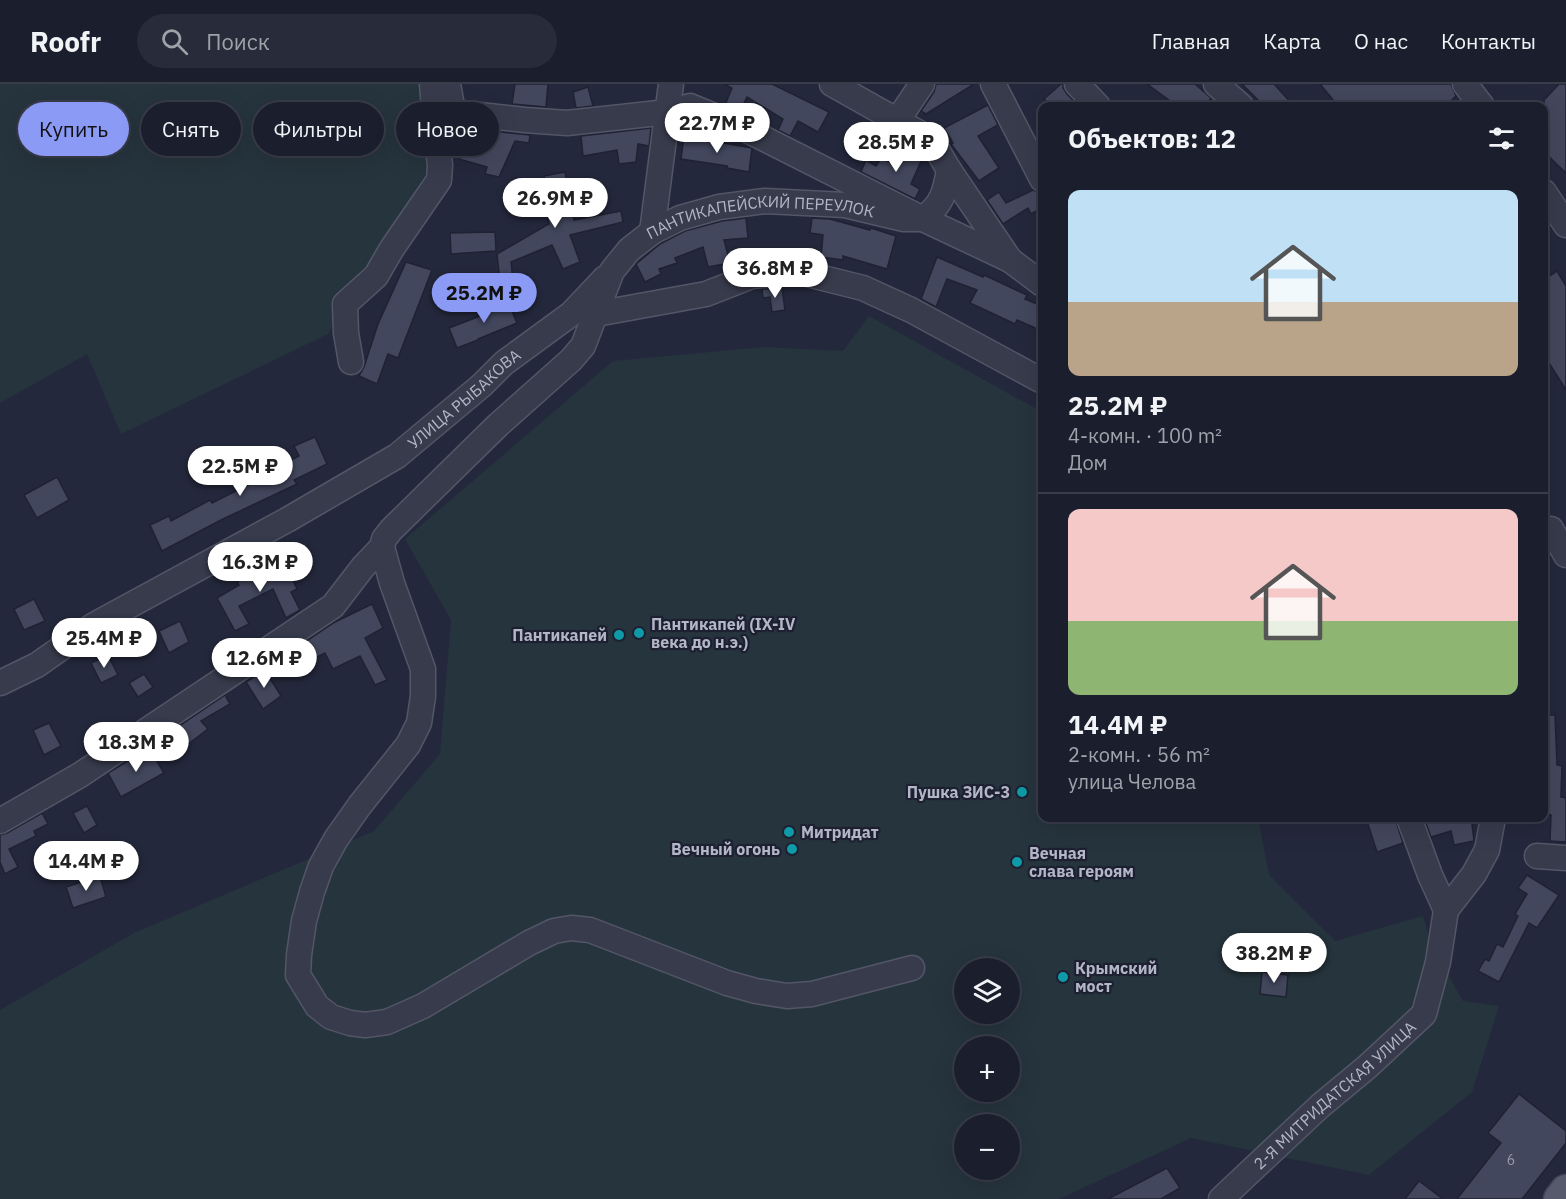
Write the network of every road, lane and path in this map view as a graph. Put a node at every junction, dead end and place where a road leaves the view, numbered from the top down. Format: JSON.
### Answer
{"nodes":[{"id":1,"x":432,"y":84,"type":"edge"},
{"id":2,"x":448,"y":84,"type":"edge"},
{"id":3,"x":671,"y":84,"type":"edge"},
{"id":4,"x":832,"y":84,"type":"edge"},
{"id":5,"x":922,"y":84,"type":"edge"},
{"id":6,"x":993,"y":84,"type":"edge"},
{"id":7,"x":1077,"y":84,"type":"edge"},
{"id":8,"x":1216,"y":84,"type":"edge"},
{"id":9,"x":1465,"y":84,"type":"edge"},
{"id":10,"x":1094,"y":102,"type":"edge"},
{"id":11,"x":1236,"y":102,"type":"edge"},
{"id":12,"x":1479,"y":102,"type":"edge"},
{"id":13,"x":668,"y":112,"type":"junction"},
{"id":14,"x":897,"y":122,"type":"junction"},
{"id":15,"x":949,"y":171,"type":"junction"},
{"id":16,"x":1038,"y":171,"type":"edge"},
{"id":17,"x":1548,"y":198,"type":"edge"},
{"id":18,"x":923,"y":219,"type":"junction"},
{"id":19,"x":1566,"y":225,"type":"edge"},
{"id":20,"x":652,"y":232,"type":"junction"},
{"id":21,"x":1010,"y":260,"type":"junction"},
{"id":22,"x":612,"y":271,"type":"junction"},
{"id":23,"x":1038,"y":281,"type":"edge"},
{"id":24,"x":596,"y":314,"type":"junction"},
{"id":25,"x":351,"y":362,"type":"dead end"},
{"id":26,"x":1038,"y":379,"type":"edge"},
{"id":27,"x":1551,"y":529,"type":"dead end"},
{"id":28,"x":382,"y":547,"type":"junction"},
{"id":29,"x":1566,"y":555,"type":"edge"},
{"id":30,"x":0,"y":683,"type":"edge"},
{"id":31,"x":0,"y":821,"type":"edge"},
{"id":32,"x":1410,"y":822,"type":"edge"},
{"id":33,"x":1492,"y":822,"type":"edge"},
{"id":34,"x":1537,"y":856,"type":"dead end"},
{"id":35,"x":1566,"y":858,"type":"edge"},
{"id":36,"x":1446,"y":910,"type":"junction"},
{"id":37,"x":912,"y":968,"type":"dead end"},
{"id":38,"x":1566,"y":1190,"type":"edge"},
{"id":39,"x":1221,"y":1199,"type":"edge"},
{"id":40,"x":1559,"y":1199,"type":"edge"}],
"edges":[{"from":1,"to":25,"type":"street"},
{"from":2,"to":13,"type":"street"},
{"from":3,"to":13,"type":"street","name":"ПАНТИКАПЕЙСКИЙ ПЕРЕУЛОК"},
{"from":4,"to":14,"type":"street"},
{"from":5,"to":14,"type":"street"},
{"from":6,"to":16,"type":"street"},
{"from":7,"to":10,"type":"street"},
{"from":8,"to":11,"type":"street"},
{"from":9,"to":12,"type":"street"},
{"from":13,"to":18,"type":"street"},
{"from":13,"to":20,"type":"street","name":"ПАНТИКАПЕЙСКИЙ ПЕРЕУЛОК"},
{"from":14,"to":15,"type":"street"},
{"from":15,"to":18,"type":"street"},
{"from":15,"to":21,"type":"street"},
{"from":17,"to":19,"type":"street"},
{"from":18,"to":20,"type":"street","name":"ПАНТИКАПЕЙСКИЙ ПЕРЕУЛОК"},
{"from":18,"to":21,"type":"street","name":"ПАНТИКАПЕЙСКИЙ ПЕРЕУЛОК"},
{"from":20,"to":22,"type":"street","name":"УЛИЦА РЫБАКОВА"},
{"from":21,"to":23,"type":"street"},
{"from":22,"to":24,"type":"street"},
{"from":22,"to":30,"type":"street","name":"УЛИЦА РЫБАКОВА"},
{"from":24,"to":26,"type":"street"},
{"from":24,"to":28,"type":"street"},
{"from":27,"to":29,"type":"street"},
{"from":28,"to":31,"type":"street"},
{"from":28,"to":37,"type":"street"},
{"from":32,"to":36,"type":"street"},
{"from":33,"to":36,"type":"street"},
{"from":34,"to":35,"type":"street"},
{"from":36,"to":39,"type":"street","name":"2-Я МИТРИДАТСКАЯ УЛИЦА"},
{"from":38,"to":40,"type":"main road"}]}
